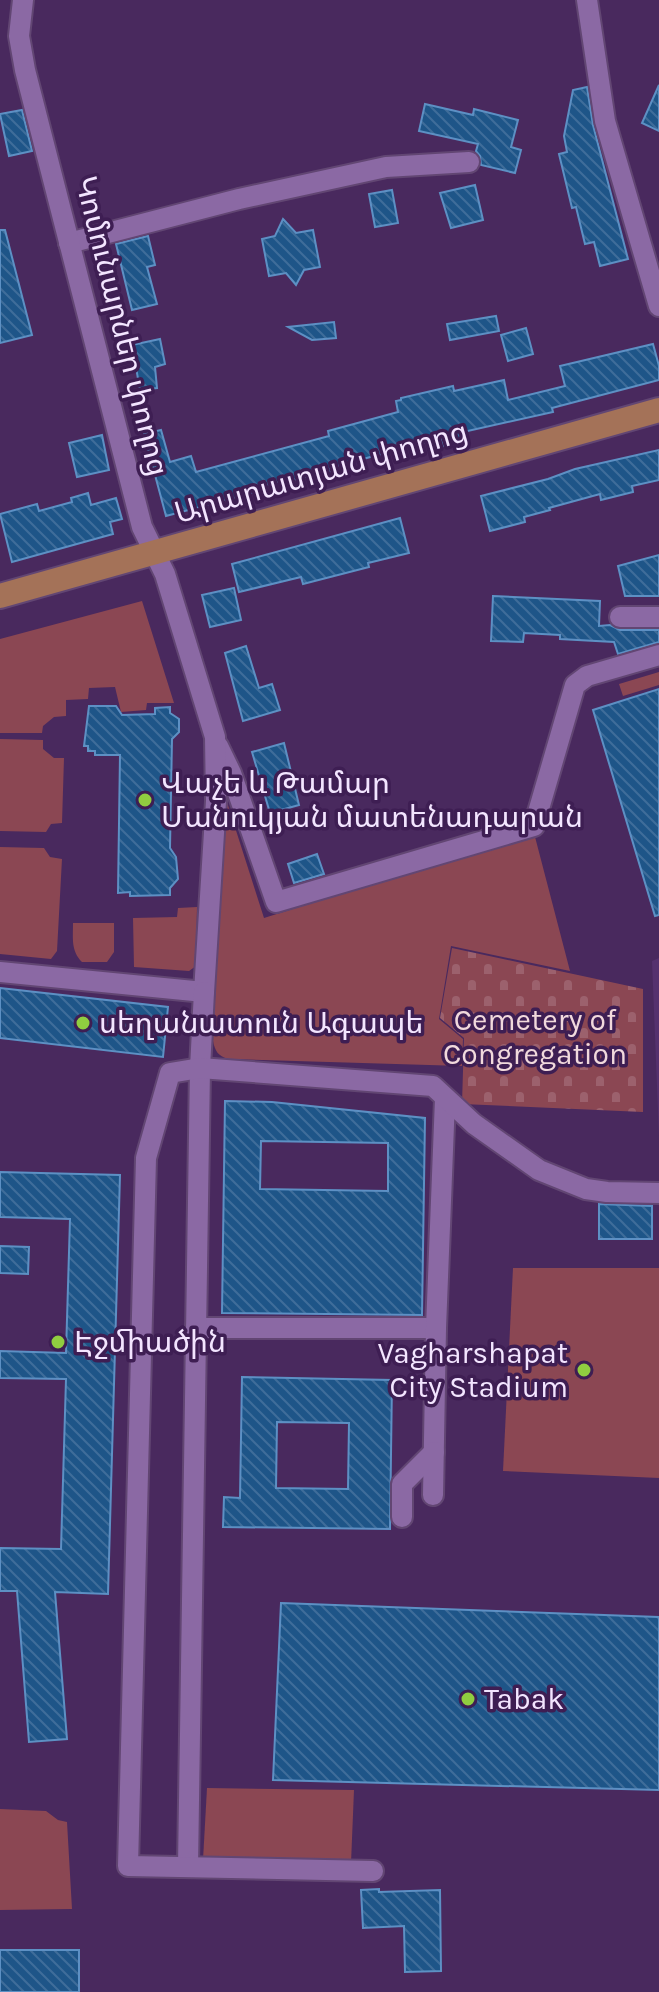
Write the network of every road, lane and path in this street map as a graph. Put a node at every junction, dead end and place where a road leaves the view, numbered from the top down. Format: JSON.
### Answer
{"nodes":[{"id":1,"x":587,"y":0,"type":"edge"},
{"id":2,"x":21,"y":1,"type":"edge"},
{"id":3,"x":469,"y":162,"type":"dead end"},
{"id":4,"x":69,"y":243,"type":"junction"},
{"id":5,"x":659,"y":306,"type":"edge"},
{"id":6,"x":659,"y":410,"type":"edge"},
{"id":7,"x":155,"y":553,"type":"junction"},
{"id":8,"x":0,"y":596,"type":"edge"},
{"id":9,"x":620,"y":617,"type":"dead end"},
{"id":10,"x":659,"y":617,"type":"edge"},
{"id":11,"x":659,"y":655,"type":"edge"},
{"id":12,"x":215,"y":737,"type":"junction"},
{"id":13,"x":0,"y":972,"type":"edge"},
{"id":14,"x":204,"y":992,"type":"junction"},
{"id":15,"x":200,"y":1068,"type":"junction"},
{"id":16,"x":445,"y":1099,"type":"junction"},
{"id":17,"x":659,"y":1193,"type":"edge"},
{"id":18,"x":196,"y":1328,"type":"junction"},
{"id":19,"x":436,"y":1328,"type":"junction"},
{"id":20,"x":434,"y":1452,"type":"junction"},
{"id":21,"x":433,"y":1495,"type":"dead end"},
{"id":22,"x":402,"y":1517,"type":"dead end"},
{"id":23,"x":188,"y":1867,"type":"junction"},
{"id":24,"x":373,"y":1871,"type":"dead end"}],
"edges":[{"from":1,"to":5,"type":"street"},
{"from":2,"to":4,"type":"street","name":"Կոմունարներ փողոց"},
{"from":3,"to":4,"type":"street"},
{"from":4,"to":7,"type":"street","name":"Կոմունարներ փողոց"},
{"from":6,"to":7,"type":"main road","name":"Արարատյան փողոց"},
{"from":7,"to":8,"type":"main road","name":"Արարատյան փողոց"},
{"from":7,"to":12,"type":"street","name":"Կոմունարներ փողոց"},
{"from":9,"to":10,"type":"street"},
{"from":11,"to":12,"type":"street"},
{"from":12,"to":14,"type":"street","name":"Կոմունարներ փողոց"},
{"from":13,"to":14,"type":"street"},
{"from":14,"to":15,"type":"street","name":"Կոմունարներ փողոց"},
{"from":15,"to":16,"type":"street"},
{"from":15,"to":18,"type":"street","name":"Կոմունարներ փողոց"},
{"from":15,"to":23,"type":"street"},
{"from":16,"to":17,"type":"street"},
{"from":16,"to":19,"type":"street"},
{"from":18,"to":19,"type":"street"},
{"from":18,"to":23,"type":"street","name":"Կոմունարներ փողոց"},
{"from":19,"to":20,"type":"street"},
{"from":20,"to":21,"type":"street"},
{"from":20,"to":22,"type":"street"},
{"from":23,"to":24,"type":"street"}]}
